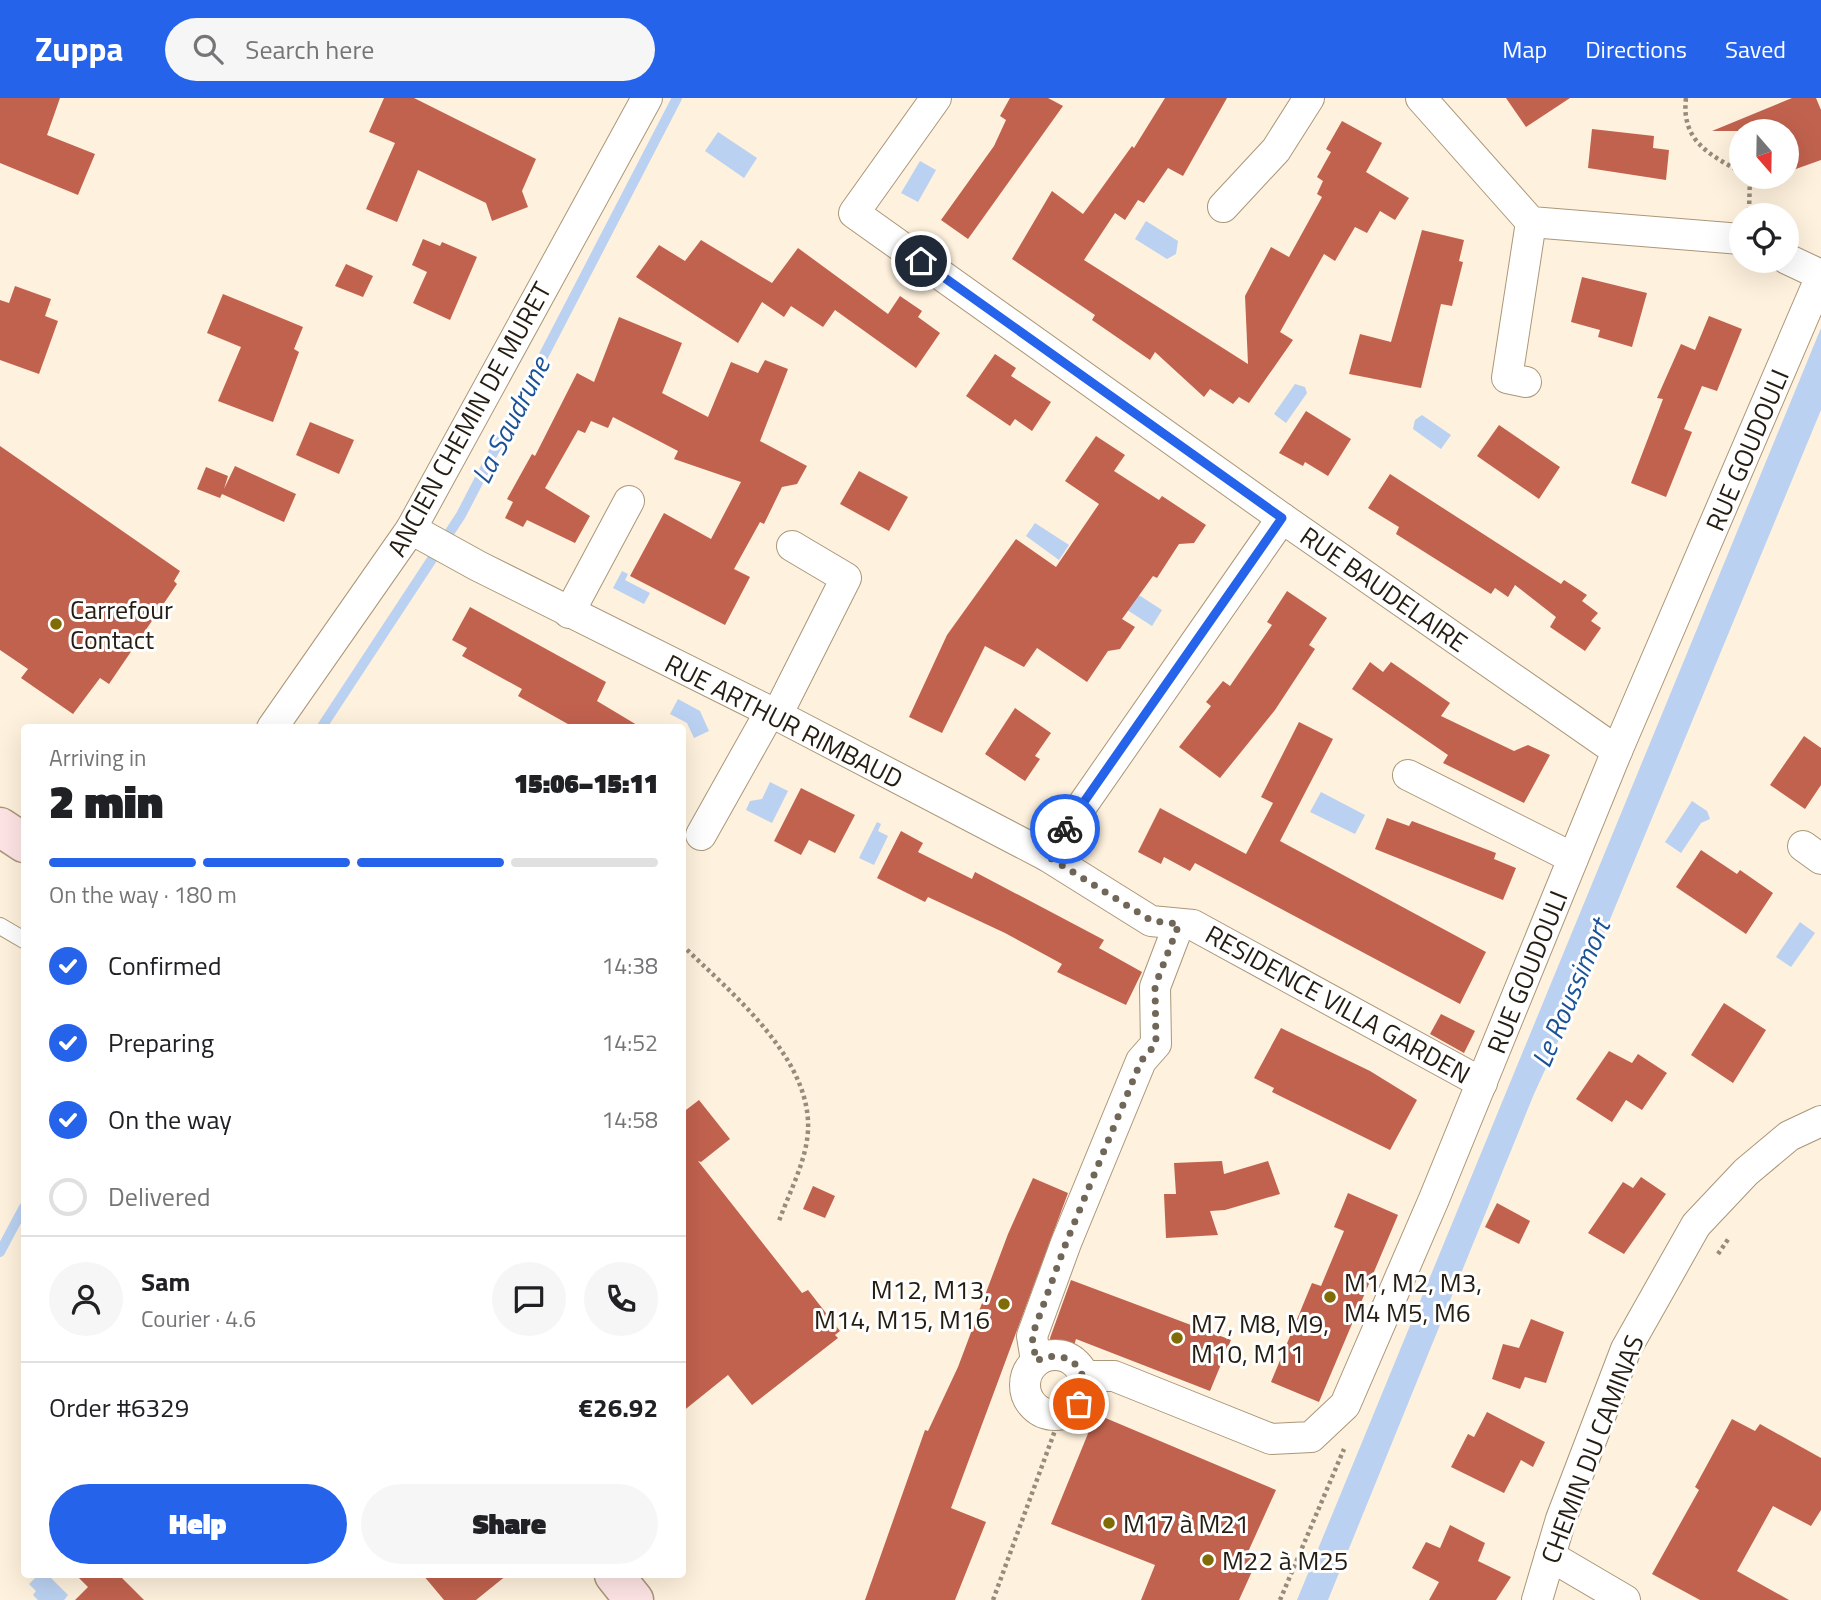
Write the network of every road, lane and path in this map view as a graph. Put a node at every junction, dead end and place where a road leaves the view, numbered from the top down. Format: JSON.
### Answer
{"nodes":[{"id":1,"x":647,"y":98,"type":"edge"},
{"id":2,"x":1309,"y":98,"type":"edge"},
{"id":3,"x":1421,"y":98,"type":"edge"},
{"id":4,"x":1686,"y":98,"type":"edge"},
{"id":5,"x":933,"y":103,"type":"edge"},
{"id":6,"x":1729,"y":165,"type":"edge"},
{"id":7,"x":1223,"y":207,"type":"dead end"},
{"id":8,"x":1531,"y":222,"type":"junction"},
{"id":9,"x":1729,"y":238,"type":"edge"},
{"id":10,"x":1799,"y":265,"type":"edge"},
{"id":11,"x":1821,"y":276,"type":"edge"},
{"id":12,"x":1526,"y":382,"type":"dead end"},
{"id":13,"x":629,"y":501,"type":"dead end"},
{"id":14,"x":1282,"y":518,"type":"junction"},
{"id":15,"x":411,"y":529,"type":"junction"},
{"id":16,"x":792,"y":546,"type":"dead end"},
{"id":17,"x":569,"y":613,"type":"junction"},
{"id":18,"x":773,"y":714,"type":"junction"},
{"id":19,"x":275,"y":724,"type":"edge"},
{"id":20,"x":1617,"y":751,"type":"junction"},
{"id":21,"x":1408,"y":775,"type":"dead end"},
{"id":22,"x":0,"y":827,"type":"edge"},
{"id":23,"x":701,"y":835,"type":"dead end"},
{"id":24,"x":21,"y":841,"type":"edge"},
{"id":25,"x":1047,"y":856,"type":"junction"},
{"id":26,"x":1573,"y":858,"type":"junction"},
{"id":27,"x":1165,"y":923,"type":"junction"},
{"id":28,"x":0,"y":926,"type":"edge"},
{"id":29,"x":21,"y":938,"type":"edge"},
{"id":30,"x":686,"y":949,"type":"edge"},
{"id":31,"x":1482,"y":1083,"type":"junction"},
{"id":32,"x":1821,"y":1121,"type":"edge"},
{"id":33,"x":779,"y":1221,"type":"dead end"},
{"id":34,"x":1737,"y":1228,"type":"dead end"},
{"id":35,"x":1712,"y":1261,"type":"dead end"},
{"id":36,"x":1036,"y":1361,"type":"junction"},
{"id":37,"x":1083,"y":1376,"type":"junction"},
{"id":38,"x":1061,"y":1414,"type":"junction"},
{"id":39,"x":1550,"y":1556,"type":"junction"},
{"id":40,"x":616,"y":1578,"type":"edge"},
{"id":41,"x":634,"y":1600,"type":"edge"},
{"id":42,"x":993,"y":1600,"type":"edge"},
{"id":43,"x":1537,"y":1600,"type":"edge"},
{"id":44,"x":1625,"y":1600,"type":"edge"}],
"edges":[{"from":1,"to":15,"type":"street","name":"ANCIEN CHEMIN DE MURET"},
{"from":2,"to":7,"type":"street"},
{"from":3,"to":8,"type":"street"},
{"from":4,"to":6,"type":"path"},
{"from":5,"to":14,"type":"street"},
{"from":8,"to":9,"type":"street"},
{"from":8,"to":12,"type":"street"},
{"from":10,"to":11,"type":"street"},
{"from":11,"to":20,"type":"street","name":"RUE GOUDOULI"},
{"from":13,"to":17,"type":"street"},
{"from":14,"to":20,"type":"street","name":"RUE BAUDELAIRE"},
{"from":14,"to":25,"type":"street","name":"RUE BAUDELAIRE"},
{"from":15,"to":17,"type":"street","name":"RUE ARTHUR RIMBAUD"},
{"from":15,"to":19,"type":"street","name":"ANCIEN CHEMIN DE MURET"},
{"from":16,"to":18,"type":"street"},
{"from":17,"to":18,"type":"street","name":"RUE ARTHUR RIMBAUD"},
{"from":18,"to":23,"type":"street"},
{"from":18,"to":25,"type":"street","name":"RUE ARTHUR RIMBAUD"},
{"from":20,"to":26,"type":"street","name":"RUE GOUDOULI"},
{"from":21,"to":26,"type":"street"},
{"from":22,"to":24,"type":"street"},
{"from":25,"to":27,"type":"street","name":"RUE ARTHUR RIMBAUD"},
{"from":26,"to":31,"type":"street","name":"RUE GOUDOULI"},
{"from":27,"to":31,"type":"street","name":"RESIDENCE VILLA GARDEN"},
{"from":27,"to":36,"type":"street"},
{"from":28,"to":29,"type":"lane"},
{"from":30,"to":33,"type":"path"},
{"from":31,"to":37,"type":"street","name":"RUE GOUDOULI"},
{"from":32,"to":39,"type":"street","name":"CHEMIN DU CAMINAS"},
{"from":34,"to":35,"type":"path"},
{"from":36,"to":37,"type":"street"},
{"from":36,"to":38,"type":"street"},
{"from":37,"to":38,"type":"street"},
{"from":38,"to":42,"type":"path"},
{"from":39,"to":43,"type":"street","name":"CHEMIN DU CAMINAS"},
{"from":39,"to":44,"type":"street"},
{"from":40,"to":41,"type":"street"}]}
